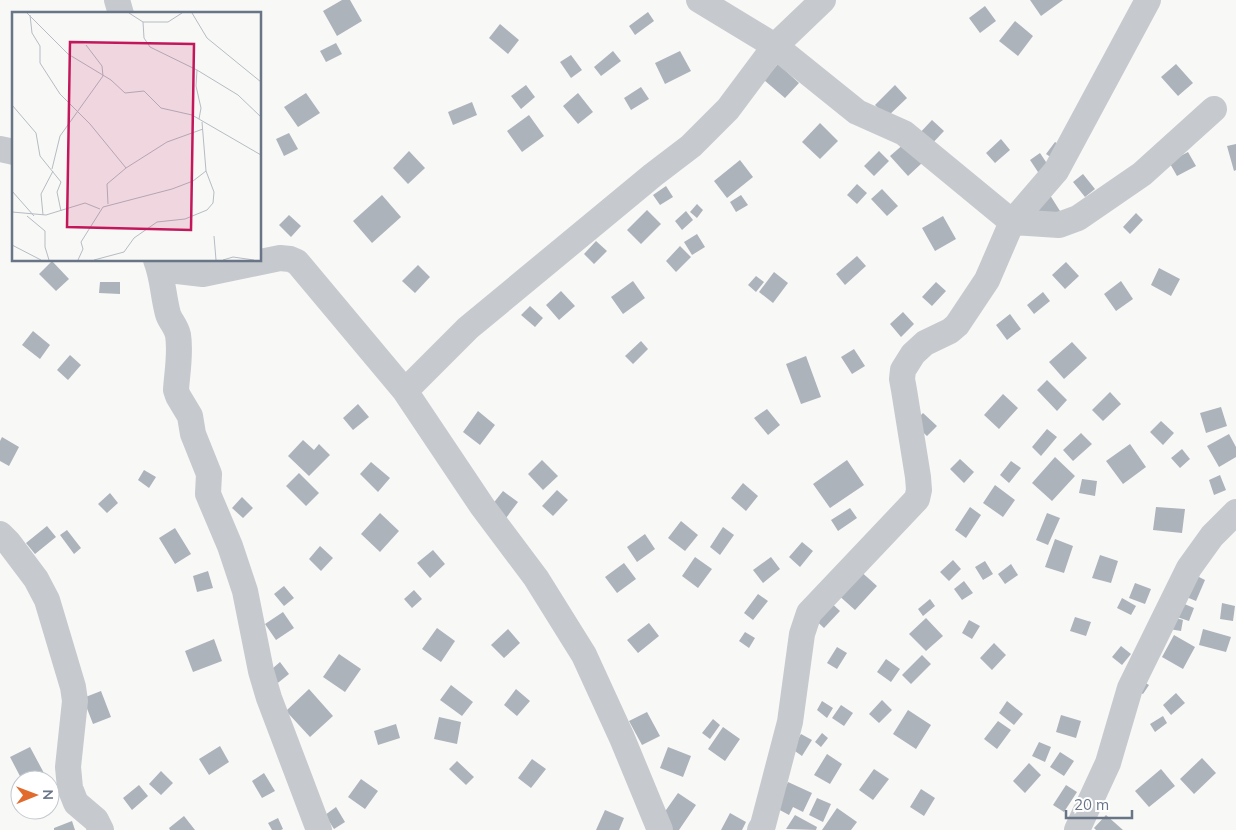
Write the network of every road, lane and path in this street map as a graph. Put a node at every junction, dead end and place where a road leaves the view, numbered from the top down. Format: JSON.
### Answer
{"nodes":[{"id":1,"x":698,"y":0,"type":"edge"},
{"id":2,"x":823,"y":0,"type":"edge"},
{"id":3,"x":1148,"y":0,"type":"edge"},
{"id":4,"x":775,"y":46,"type":"junction"},
{"id":5,"x":1214,"y":109,"type":"dead end"},
{"id":6,"x":1012,"y":222,"type":"junction"},
{"id":7,"x":158,"y":265,"type":"edge"},
{"id":8,"x":405,"y":391,"type":"junction"},
{"id":9,"x":1236,"y":512,"type":"edge"},
{"id":10,"x":0,"y":534,"type":"edge"},
{"id":11,"x":101,"y":830,"type":"edge"},
{"id":12,"x":319,"y":830,"type":"edge"},
{"id":13,"x":660,"y":830,"type":"edge"},
{"id":14,"x":760,"y":830,"type":"edge"},
{"id":15,"x":1077,"y":830,"type":"edge"}],
"edges":[{"from":1,"to":4,"type":"street"},
{"from":2,"to":4,"type":"street"},
{"from":3,"to":6,"type":"street"},
{"from":4,"to":6,"type":"street"},
{"from":4,"to":8,"type":"street"},
{"from":5,"to":6,"type":"street"},
{"from":6,"to":14,"type":"street"},
{"from":7,"to":8,"type":"street"},
{"from":7,"to":12,"type":"street"},
{"from":8,"to":13,"type":"street"},
{"from":9,"to":15,"type":"street"},
{"from":10,"to":11,"type":"street"}]}
